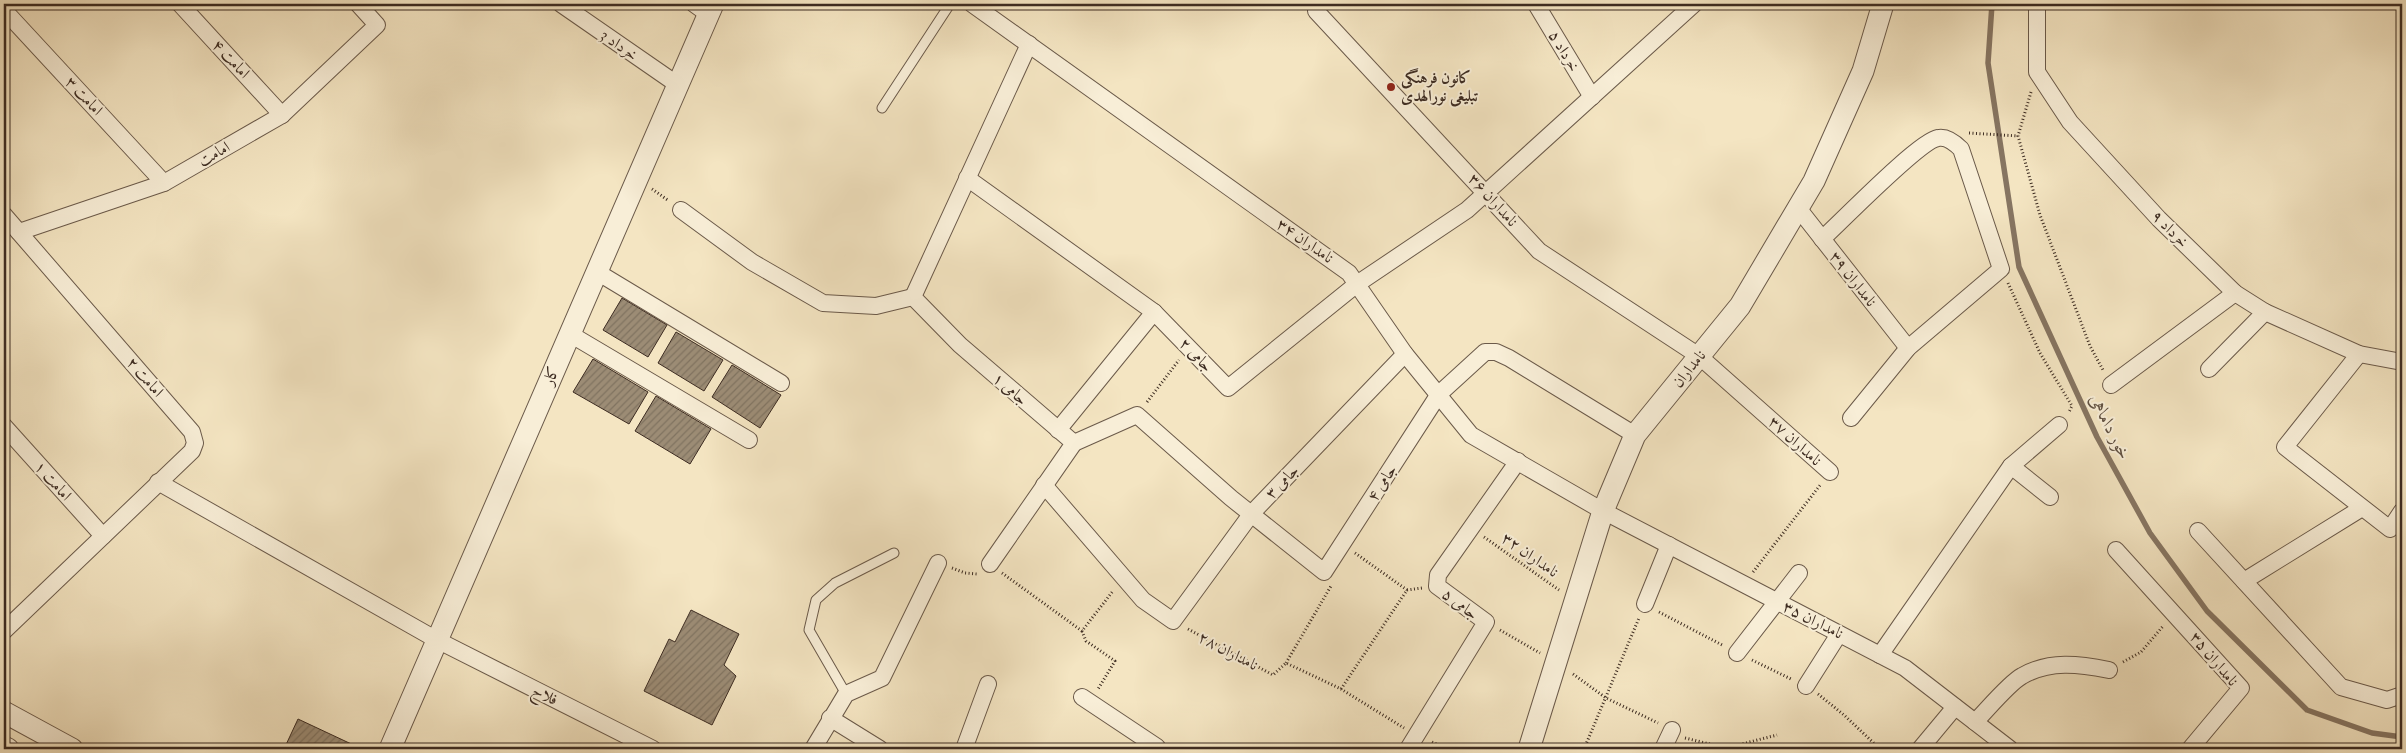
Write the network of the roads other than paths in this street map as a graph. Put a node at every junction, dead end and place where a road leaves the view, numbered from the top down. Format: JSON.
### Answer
{"nodes":[{"id":1,"x":180,"y":4,"type":"edge"},
{"id":2,"x":358,"y":4,"type":"edge"},
{"id":3,"x":561,"y":4,"type":"edge"},
{"id":4,"x":950,"y":4,"type":"edge"},
{"id":5,"x":972,"y":4,"type":"edge"},
{"id":6,"x":1536,"y":4,"type":"edge"},
{"id":7,"x":1694,"y":4,"type":"edge"},
{"id":8,"x":1883,"y":4,"type":"edge"},
{"id":9,"x":2037,"y":4,"type":"edge"},
{"id":10,"x":705,"y":7,"type":"edge"},
{"id":11,"x":4,"y":10,"type":"edge"},
{"id":12,"x":1316,"y":11,"type":"dead end"},
{"id":13,"x":1029,"y":44,"type":"junction"},
{"id":14,"x":678,"y":85,"type":"junction"},
{"id":15,"x":1592,"y":97,"type":"junction"},
{"id":16,"x":882,"y":108,"type":"dead end"},
{"id":17,"x":282,"y":115,"type":"junction"},
{"id":18,"x":967,"y":178,"type":"junction"},
{"id":19,"x":164,"y":183,"type":"junction"},
{"id":20,"x":1487,"y":193,"type":"junction"},
{"id":21,"x":1798,"y":208,"type":"junction"},
{"id":22,"x":681,"y":210,"type":"road end"},
{"id":23,"x":4,"y":215,"type":"edge"},
{"id":24,"x":20,"y":232,"type":"junction"},
{"id":25,"x":1822,"y":239,"type":"junction"},
{"id":26,"x":597,"y":272,"type":"junction"},
{"id":27,"x":1357,"y":284,"type":"junction"},
{"id":28,"x":2235,"y":292,"type":"junction"},
{"id":29,"x":912,"y":297,"type":"junction"},
{"id":30,"x":1154,"y":312,"type":"junction"},
{"id":31,"x":2265,"y":312,"type":"junction"},
{"id":32,"x":570,"y":334,"type":"junction"},
{"id":33,"x":1908,"y":348,"type":"junction"},
{"id":34,"x":1405,"y":354,"type":"junction"},
{"id":35,"x":2359,"y":354,"type":"junction"},
{"id":36,"x":1699,"y":356,"type":"junction"},
{"id":37,"x":2402,"y":362,"type":"edge"},
{"id":38,"x":2209,"y":369,"type":"dead end"},
{"id":39,"x":781,"y":383,"type":"dead end"},
{"id":40,"x":2111,"y":385,"type":"road end"},
{"id":41,"x":1439,"y":394,"type":"junction"},
{"id":42,"x":1851,"y":418,"type":"dead end"},
{"id":43,"x":2059,"y":425,"type":"road end"},
{"id":44,"x":4,"y":426,"type":"edge"},
{"id":45,"x":1058,"y":430,"type":"junction"},
{"id":46,"x":1636,"y":435,"type":"junction"},
{"id":47,"x":749,"y":440,"type":"dead end"},
{"id":48,"x":1074,"y":443,"type":"junction"},
{"id":49,"x":1518,"y":461,"type":"junction"},
{"id":50,"x":2011,"y":466,"type":"junction"},
{"id":51,"x":1830,"y":472,"type":"road end"},
{"id":52,"x":158,"y":482,"type":"junction"},
{"id":53,"x":1044,"y":485,"type":"junction"},
{"id":54,"x":2050,"y":498,"type":"dead end"},
{"id":55,"x":2362,"y":508,"type":"junction"},
{"id":56,"x":1603,"y":511,"type":"junction"},
{"id":57,"x":2402,"y":511,"type":"edge"},
{"id":58,"x":1252,"y":513,"type":"junction"},
{"id":59,"x":2198,"y":532,"type":"dead end"},
{"id":60,"x":2396,"y":534,"type":"edge"},
{"id":61,"x":103,"y":536,"type":"junction"},
{"id":62,"x":1669,"y":546,"type":"junction"},
{"id":63,"x":2116,"y":550,"type":"dead end"},
{"id":64,"x":894,"y":553,"type":"dead end"},
{"id":65,"x":938,"y":563,"type":"road end"},
{"id":66,"x":990,"y":564,"type":"road end"},
{"id":67,"x":1799,"y":573,"type":"dead end"},
{"id":68,"x":2244,"y":581,"type":"junction"},
{"id":69,"x":1776,"y":601,"type":"junction"},
{"id":70,"x":1645,"y":604,"type":"road end"},
{"id":71,"x":5,"y":627,"type":"edge"},
{"id":72,"x":1839,"y":634,"type":"junction"},
{"id":73,"x":437,"y":640,"type":"junction"},
{"id":74,"x":1737,"y":653,"type":"dead end"},
{"id":75,"x":1880,"y":655,"type":"junction"},
{"id":76,"x":2109,"y":670,"type":"road end"},
{"id":77,"x":988,"y":684,"type":"dead end"},
{"id":78,"x":1806,"y":686,"type":"road end"},
{"id":79,"x":846,"y":694,"type":"junction"},
{"id":80,"x":2402,"y":695,"type":"edge"},
{"id":81,"x":1086,"y":700,"type":"road end"},
{"id":82,"x":1955,"y":707,"type":"junction"},
{"id":83,"x":4,"y":712,"type":"edge"},
{"id":84,"x":830,"y":718,"type":"junction"},
{"id":85,"x":1975,"y":722,"type":"junction"},
{"id":86,"x":1672,"y":730,"type":"dead end"},
{"id":87,"x":4,"y":747,"type":"edge"},
{"id":88,"x":1158,"y":748,"type":"edge"},
{"id":89,"x":8,"y":749,"type":"edge"},
{"id":90,"x":72,"y":749,"type":"edge"},
{"id":91,"x":390,"y":749,"type":"edge"},
{"id":92,"x":653,"y":749,"type":"edge"},
{"id":93,"x":813,"y":749,"type":"edge"},
{"id":94,"x":880,"y":749,"type":"edge"},
{"id":95,"x":964,"y":749,"type":"edge"},
{"id":96,"x":1408,"y":749,"type":"edge"},
{"id":97,"x":1528,"y":749,"type":"edge"},
{"id":98,"x":1663,"y":749,"type":"edge"},
{"id":99,"x":1920,"y":749,"type":"edge"},
{"id":100,"x":2010,"y":749,"type":"edge"},
{"id":101,"x":2190,"y":749,"type":"edge"}],
"edges":[{"from":1,"to":17,"type":"street","name":"امامت ۴"},
{"from":2,"to":17,"type":"street","name":"امامت"},
{"from":3,"to":14,"type":"street","name":"خرداد 3"},
{"from":4,"to":16,"type":"lane"},
{"from":5,"to":13,"type":"street","name":"نامداران ۳۴"},
{"from":6,"to":15,"type":"street","name":"خرداد ۵"},
{"from":7,"to":15,"type":"street"},
{"from":8,"to":21,"type":"street","name":"نامداران"},
{"from":9,"to":28,"type":"street","name":"خرداد ۹"},
{"from":10,"to":14,"type":"street","name":"کار"},
{"from":11,"to":19,"type":"street","name":"امامت ۳"},
{"from":12,"to":20,"type":"street","name":"نامداران ۳۶"},
{"from":13,"to":18,"type":"street"},
{"from":13,"to":27,"type":"street","name":"نامداران ۳۴"},
{"from":14,"to":26,"type":"street","name":"کار"},
{"from":15,"to":20,"type":"street"},
{"from":17,"to":19,"type":"street","name":"امامت"},
{"from":18,"to":29,"type":"street"},
{"from":18,"to":30,"type":"street","name":"جامی ۲"},
{"from":19,"to":24,"type":"street","name":"امامت"},
{"from":20,"to":27,"type":"street"},
{"from":20,"to":36,"type":"street","name":"نامداران ۳۶"},
{"from":21,"to":25,"type":"street","name":"نامداران ۳۹"},
{"from":21,"to":36,"type":"street","name":"نامداران"},
{"from":22,"to":29,"type":"street"},
{"from":23,"to":24,"type":"street","name":"امامت ۲"},
{"from":24,"to":52,"type":"street","name":"امامت ۲"},
{"from":25,"to":33,"type":"street","name":"نامداران ۳۹"},
{"from":25,"to":33,"type":"street"},
{"from":26,"to":32,"type":"street","name":"کار"},
{"from":26,"to":39,"type":"street"},
{"from":27,"to":30,"type":"street","name":"جامی ۲"},
{"from":27,"to":34,"type":"street","name":"نامداران ۳۴"},
{"from":28,"to":31,"type":"street","name":"خرداد ۹"},
{"from":28,"to":40,"type":"street"},
{"from":29,"to":45,"type":"street","name":"جامی ۱"},
{"from":30,"to":45,"type":"street"},
{"from":31,"to":35,"type":"street","name":"خرداد ۹"},
{"from":31,"to":38,"type":"street"},
{"from":32,"to":47,"type":"street"},
{"from":32,"to":73,"type":"street","name":"کار"},
{"from":33,"to":42,"type":"street"},
{"from":34,"to":41,"type":"street","name":"نامداران ۳۴"},
{"from":34,"to":58,"type":"street","name":"جامی ۳"},
{"from":35,"to":37,"type":"street","name":"خرداد ۹"},
{"from":35,"to":55,"type":"street"},
{"from":36,"to":46,"type":"street","name":"نامداران"},
{"from":36,"to":51,"type":"street","name":"نامداران ۳۷"},
{"from":41,"to":46,"type":"street","name":"جامی ۴"},
{"from":41,"to":49,"type":"street","name":"نامداران ۳۴"},
{"from":41,"to":58,"type":"street","name":"جامی ۴"},
{"from":43,"to":50,"type":"street"},
{"from":44,"to":61,"type":"street","name":"امامت ۱"},
{"from":45,"to":48,"type":"street","name":"جامی ۱"},
{"from":46,"to":56,"type":"street","name":"نامداران"},
{"from":48,"to":53,"type":"street"},
{"from":48,"to":58,"type":"street"},
{"from":49,"to":56,"type":"street","name":"نامداران ۳۴"},
{"from":49,"to":96,"type":"street","name":"جامی ۵"},
{"from":50,"to":54,"type":"street"},
{"from":50,"to":75,"type":"street"},
{"from":52,"to":61,"type":"street","name":"امامت ۲"},
{"from":52,"to":73,"type":"street","name":"فلاح"},
{"from":53,"to":58,"type":"street","name":"جامی ۳"},
{"from":53,"to":66,"type":"street"},
{"from":55,"to":60,"type":"street"},
{"from":55,"to":68,"type":"street"},
{"from":56,"to":62,"type":"street","name":"نامداران ۳۵"},
{"from":56,"to":97,"type":"street","name":"نامداران"},
{"from":57,"to":60,"type":"street"},
{"from":59,"to":68,"type":"street"},
{"from":61,"to":71,"type":"street","name":"امامت ۲"},
{"from":62,"to":69,"type":"street","name":"نامداران ۳۵"},
{"from":62,"to":70,"type":"street"},
{"from":63,"to":101,"type":"street","name":"نامداران ۳۵"},
{"from":64,"to":79,"type":"lane"},
{"from":65,"to":79,"type":"street"},
{"from":67,"to":69,"type":"street"},
{"from":68,"to":80,"type":"street"},
{"from":69,"to":72,"type":"street","name":"نامداران ۳۵"},
{"from":69,"to":74,"type":"street"},
{"from":72,"to":75,"type":"street","name":"نامداران ۳۵"},
{"from":72,"to":78,"type":"street"},
{"from":73,"to":91,"type":"street","name":"کار"},
{"from":73,"to":92,"type":"street","name":"فلاح"},
{"from":75,"to":82,"type":"street","name":"نامداران ۳۵"},
{"from":76,"to":85,"type":"street"},
{"from":77,"to":95,"type":"street"},
{"from":79,"to":84,"type":"street"},
{"from":81,"to":88,"type":"street"},
{"from":82,"to":85,"type":"street","name":"نامداران ۳۵"},
{"from":82,"to":99,"type":"street"},
{"from":83,"to":90,"type":"street"},
{"from":84,"to":93,"type":"street"},
{"from":84,"to":94,"type":"street"},
{"from":85,"to":100,"type":"street","name":"نامداران ۳۵"},
{"from":86,"to":98,"type":"street"},
{"from":87,"to":89,"type":"street"}]}
